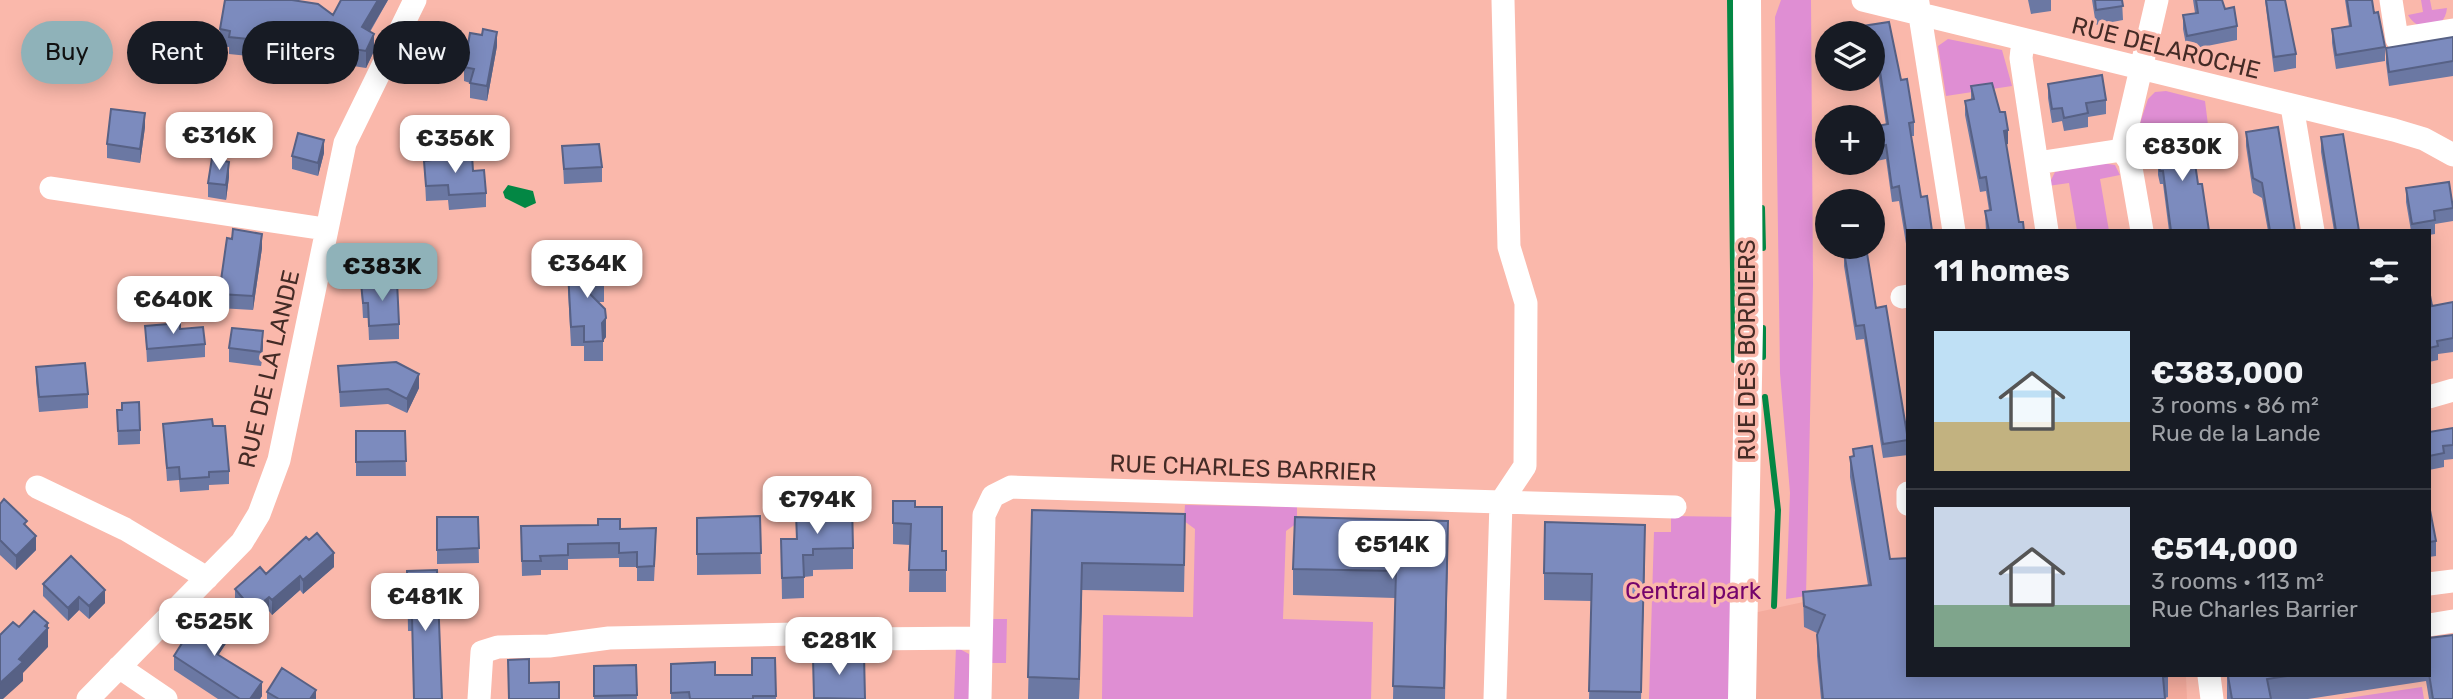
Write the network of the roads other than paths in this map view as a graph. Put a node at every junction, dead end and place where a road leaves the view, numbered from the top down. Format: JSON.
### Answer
{"nodes":[{"id":1,"x":415,"y":0,"type":"edge"},
{"id":2,"x":1503,"y":0,"type":"edge"},
{"id":3,"x":1747,"y":0,"type":"edge"},
{"id":4,"x":1863,"y":0,"type":"edge"},
{"id":5,"x":2157,"y":0,"type":"edge"},
{"id":6,"x":2391,"y":0,"type":"edge"},
{"id":7,"x":1919,"y":7,"type":"edge"},
{"id":8,"x":2453,"y":30,"type":"edge"},
{"id":9,"x":2023,"y":40,"type":"junction"},
{"id":10,"x":2141,"y":70,"type":"junction"},
{"id":11,"x":2292,"y":106,"type":"junction"},
{"id":12,"x":2122,"y":150,"type":"junction"},
{"id":13,"x":2453,"y":155,"type":"edge"},
{"id":14,"x":2038,"y":163,"type":"junction"},
{"id":15,"x":51,"y":188,"type":"dead end"},
{"id":16,"x":325,"y":229,"type":"junction"},
{"id":17,"x":1954,"y":229,"type":"edge"},
{"id":18,"x":2047,"y":229,"type":"edge"},
{"id":19,"x":2142,"y":229,"type":"edge"},
{"id":20,"x":2313,"y":229,"type":"edge"},
{"id":21,"x":2453,"y":390,"type":"edge"},
{"id":22,"x":2431,"y":396,"type":"edge"},
{"id":23,"x":37,"y":488,"type":"dead end"},
{"id":24,"x":1501,"y":502,"type":"junction"},
{"id":25,"x":1675,"y":508,"type":"dead end"},
{"id":26,"x":207,"y":578,"type":"junction"},
{"id":27,"x":2453,"y":581,"type":"edge"},
{"id":28,"x":2431,"y":584,"type":"edge"},
{"id":29,"x":2453,"y":621,"type":"edge"},
{"id":30,"x":2431,"y":625,"type":"edge"},
{"id":31,"x":981,"y":638,"type":"junction"},
{"id":32,"x":119,"y":667,"type":"junction"},
{"id":33,"x":2209,"y":677,"type":"edge"},
{"id":34,"x":88,"y":699,"type":"edge"},
{"id":35,"x":166,"y":699,"type":"edge"},
{"id":36,"x":479,"y":699,"type":"edge"},
{"id":37,"x":980,"y":699,"type":"edge"},
{"id":38,"x":1495,"y":699,"type":"edge"},
{"id":39,"x":1742,"y":699,"type":"edge"},
{"id":40,"x":2212,"y":699,"type":"edge"}],
"edges":[{"from":1,"to":16,"type":"street","name":"RUE DE LA LANDE"},
{"from":2,"to":24,"type":"street"},
{"from":3,"to":39,"type":"street","name":"RUE DES BORDIERS"},
{"from":4,"to":7,"type":"street","name":"RUE DELAROCHE"},
{"from":5,"to":10,"type":"street"},
{"from":6,"to":8,"type":"street"},
{"from":7,"to":9,"type":"street","name":"RUE DELAROCHE"},
{"from":7,"to":17,"type":"street"},
{"from":9,"to":10,"type":"street","name":"RUE DELAROCHE"},
{"from":9,"to":14,"type":"street"},
{"from":10,"to":11,"type":"street","name":"RUE DELAROCHE"},
{"from":10,"to":12,"type":"street"},
{"from":11,"to":13,"type":"street","name":"RUE DELAROCHE"},
{"from":11,"to":20,"type":"street"},
{"from":12,"to":14,"type":"street"},
{"from":12,"to":19,"type":"street"},
{"from":14,"to":18,"type":"street"},
{"from":15,"to":16,"type":"street"},
{"from":16,"to":26,"type":"street","name":"RUE DE LA LANDE"},
{"from":21,"to":22,"type":"street"},
{"from":23,"to":26,"type":"street"},
{"from":24,"to":25,"type":"street","name":"RUE CHARLES BARRIER"},
{"from":24,"to":31,"type":"street","name":"RUE CHARLES BARRIER"},
{"from":24,"to":38,"type":"street"},
{"from":26,"to":32,"type":"street","name":"RUE DE LA LANDE"},
{"from":27,"to":28,"type":"street"},
{"from":29,"to":30,"type":"street"},
{"from":31,"to":36,"type":"street"},
{"from":31,"to":37,"type":"street","name":"RUE CHARLES BARRIER"},
{"from":32,"to":34,"type":"street","name":"RUE DE LA LANDE"},
{"from":32,"to":35,"type":"street"},
{"from":33,"to":40,"type":"street"}]}
